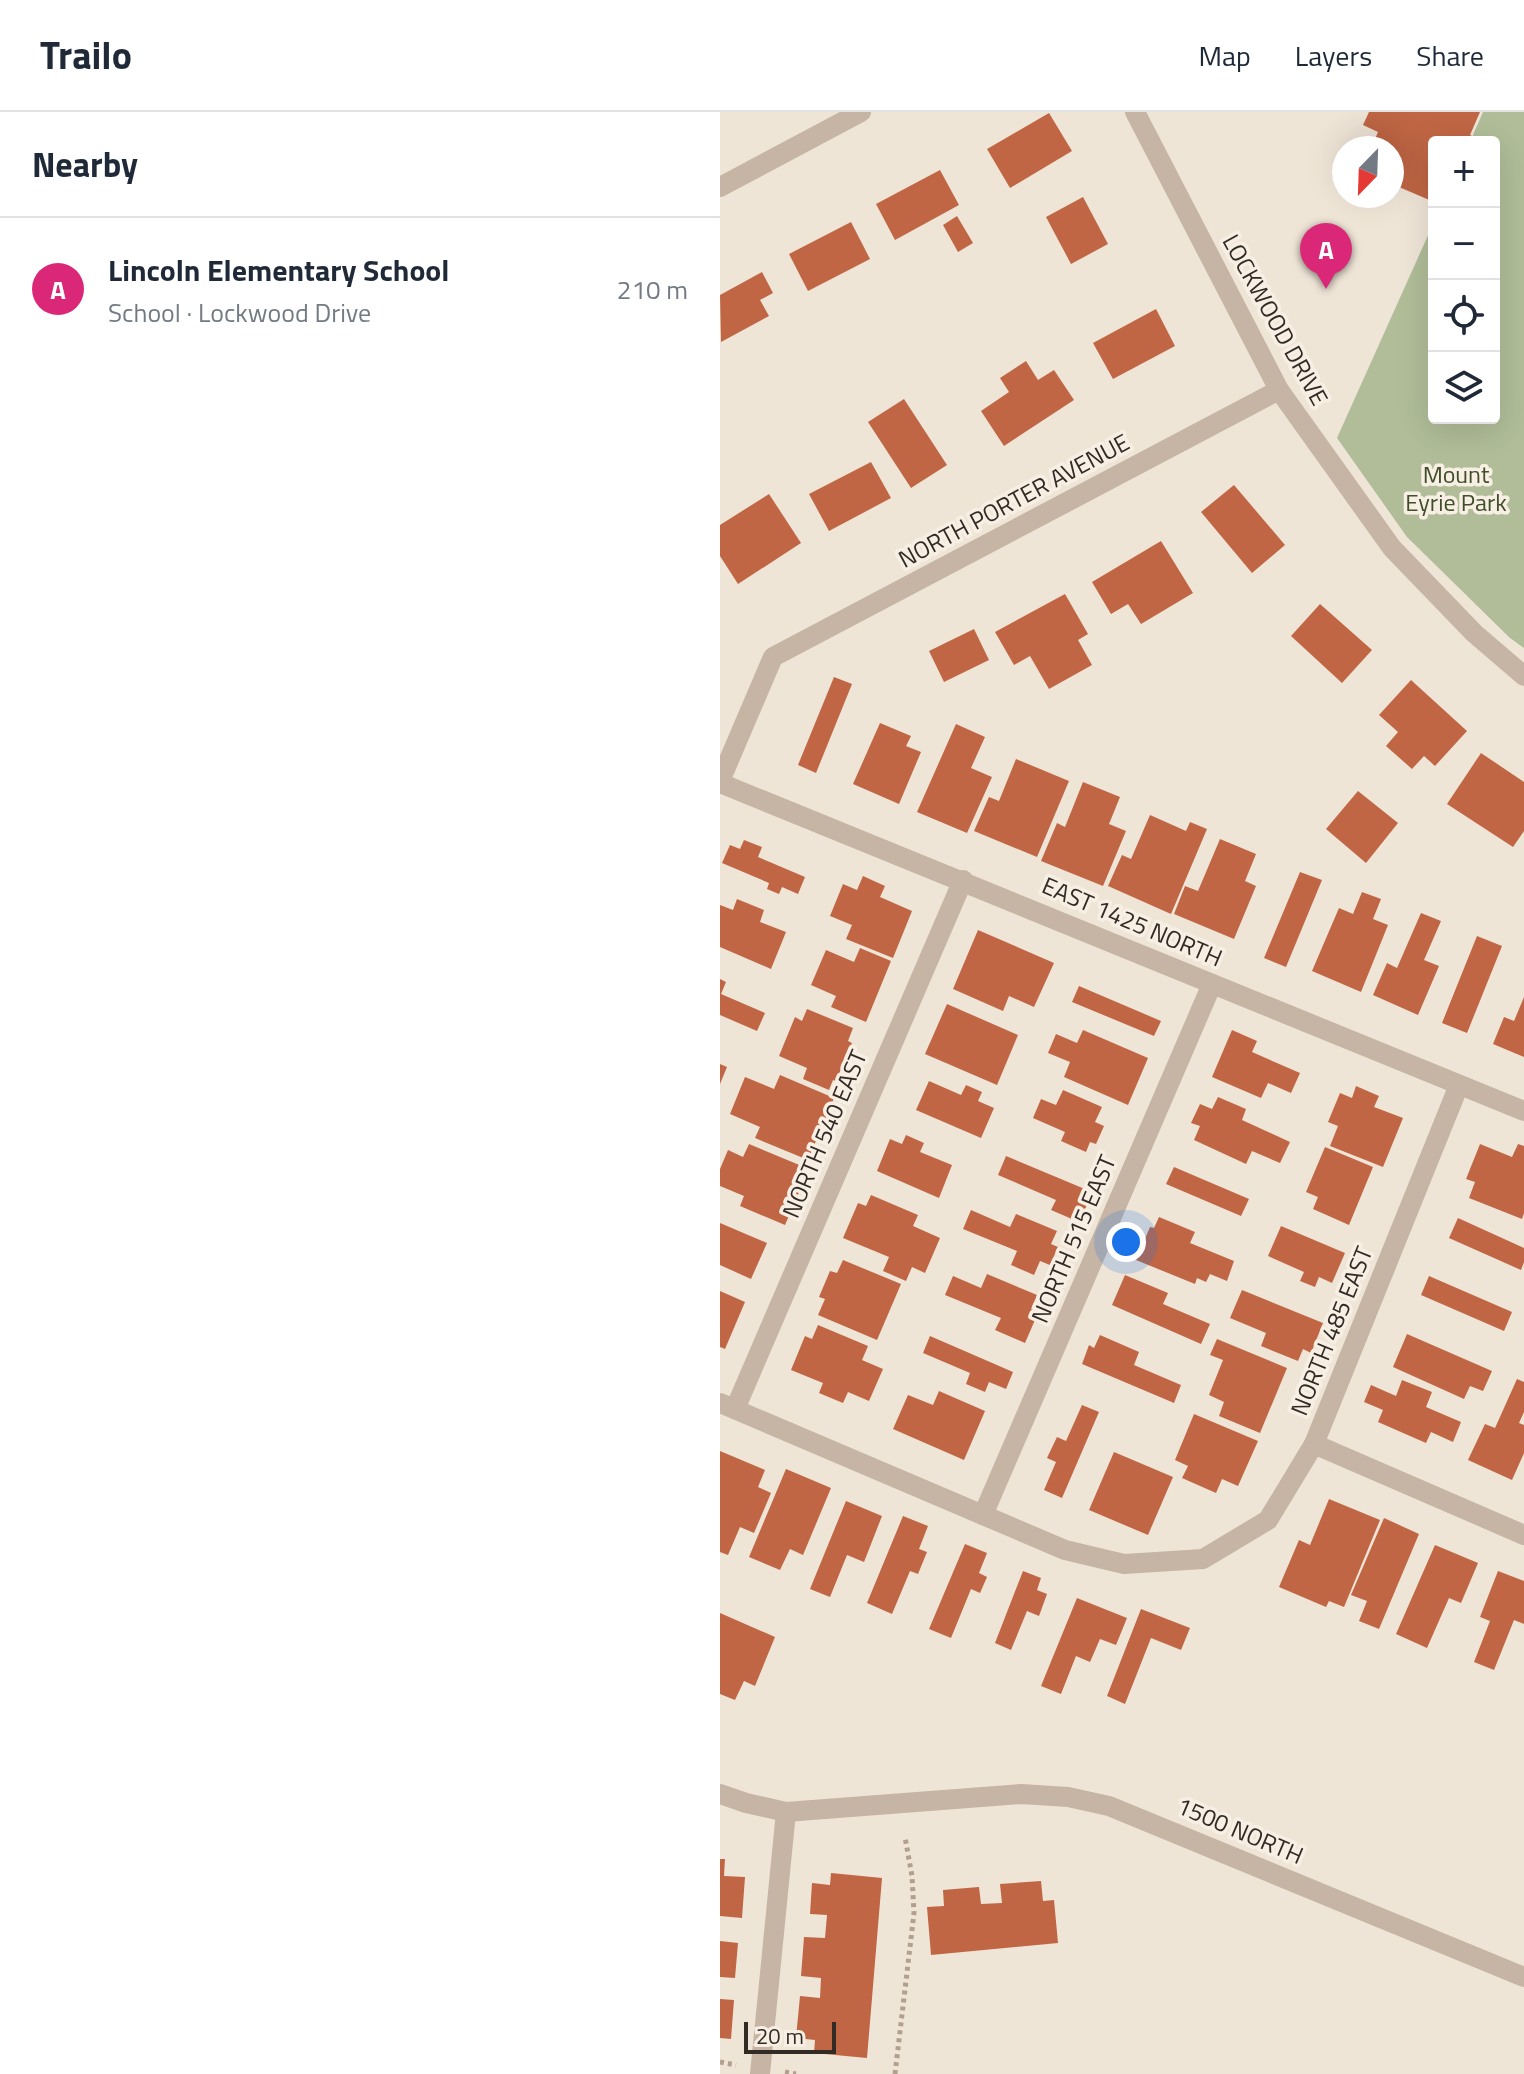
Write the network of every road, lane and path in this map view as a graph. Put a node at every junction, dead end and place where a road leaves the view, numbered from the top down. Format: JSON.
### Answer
{"nodes":[{"id":1,"x":861,"y":112,"type":"edge"},
{"id":2,"x":1135,"y":112,"type":"edge"},
{"id":3,"x":720,"y":187,"type":"edge"},
{"id":4,"x":1279,"y":390,"type":"junction"},
{"id":5,"x":1524,"y":676,"type":"edge"},
{"id":6,"x":720,"y":782,"type":"edge"},
{"id":7,"x":963,"y":880,"type":"junction"},
{"id":8,"x":1212,"y":984,"type":"junction"},
{"id":9,"x":1459,"y":1085,"type":"junction"},
{"id":10,"x":1524,"y":1111,"type":"edge"},
{"id":11,"x":727,"y":1406,"type":"edge"},
{"id":12,"x":1314,"y":1444,"type":"junction"},
{"id":13,"x":983,"y":1515,"type":"junction"},
{"id":14,"x":1524,"y":1535,"type":"edge"},
{"id":15,"x":720,"y":1794,"type":"edge"},
{"id":16,"x":786,"y":1812,"type":"junction"},
{"id":17,"x":905,"y":1837,"type":"dead end"},
{"id":18,"x":1524,"y":1977,"type":"edge"},
{"id":19,"x":720,"y":2062,"type":"edge"},
{"id":20,"x":737,"y":2065,"type":"dead end"},
{"id":21,"x":784,"y":2072,"type":"dead end"},
{"id":22,"x":760,"y":2074,"type":"edge"},
{"id":23,"x":796,"y":2074,"type":"edge"},
{"id":24,"x":895,"y":2074,"type":"edge"}],
"edges":[{"from":1,"to":3,"type":"street"},
{"from":2,"to":4,"type":"street","name":"LOCKWOOD DRIVE"},
{"from":4,"to":5,"type":"street","name":"LOCKWOOD DRIVE"},
{"from":4,"to":6,"type":"street","name":"NORTH PORTER AVENUE"},
{"from":6,"to":7,"type":"street","name":"EAST 1425 NORTH"},
{"from":7,"to":8,"type":"street","name":"EAST 1425 NORTH"},
{"from":7,"to":11,"type":"street","name":"NORTH 540 EAST"},
{"from":8,"to":9,"type":"street","name":"EAST 1425 NORTH"},
{"from":8,"to":13,"type":"street","name":"NORTH 515 EAST"},
{"from":9,"to":10,"type":"street","name":"EAST 1425 NORTH"},
{"from":9,"to":12,"type":"street","name":"NORTH 485 EAST"},
{"from":11,"to":13,"type":"street"},
{"from":12,"to":13,"type":"street","name":"NORTH 485 EAST"},
{"from":12,"to":14,"type":"street"},
{"from":15,"to":16,"type":"street","name":"1500 NORTH"},
{"from":16,"to":18,"type":"street","name":"1500 NORTH"},
{"from":16,"to":22,"type":"street"},
{"from":17,"to":24,"type":"path"},
{"from":19,"to":20,"type":"path"},
{"from":21,"to":23,"type":"path"}]}
